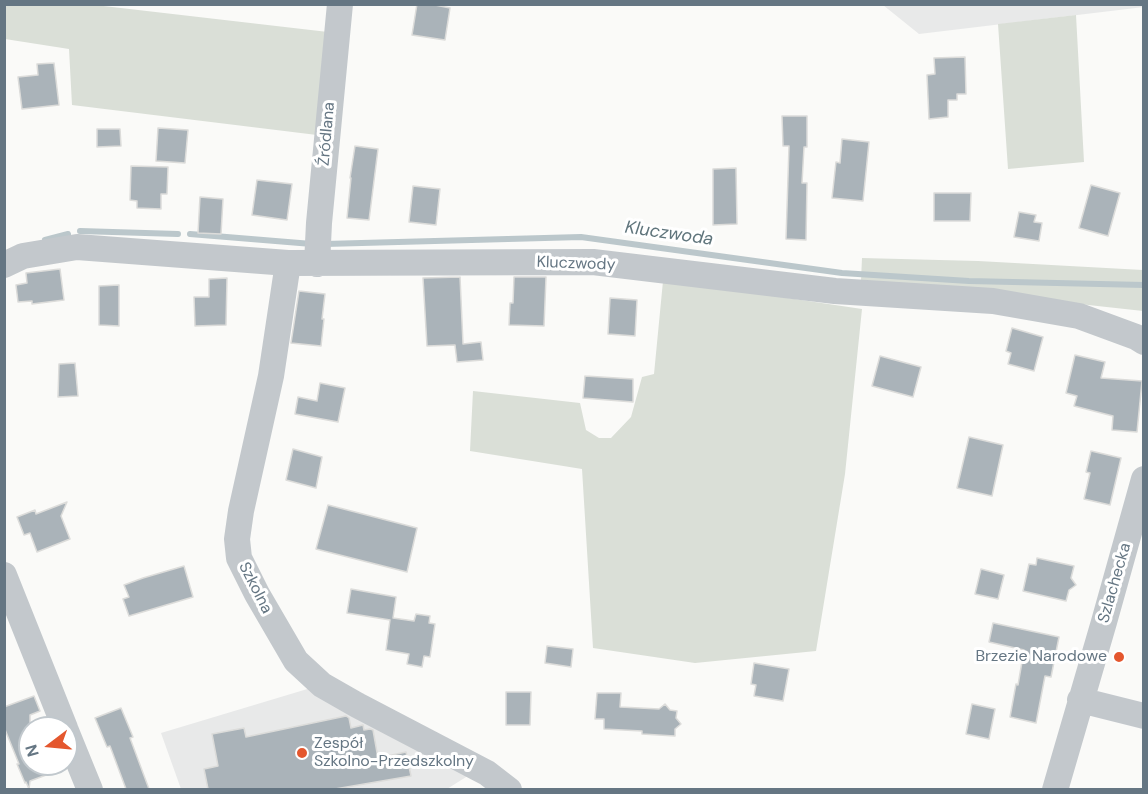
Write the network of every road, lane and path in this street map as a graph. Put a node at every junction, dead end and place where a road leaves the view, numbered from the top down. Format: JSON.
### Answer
{"nodes":[{"id":1,"x":340,"y":4,"type":"edge"},
{"id":2,"x":317,"y":261,"type":"junction"},
{"id":3,"x":288,"y":264,"type":"junction"},
{"id":4,"x":4,"y":265,"type":"edge"},
{"id":5,"x":1143,"y":342,"type":"edge"},
{"id":6,"x":1143,"y":479,"type":"edge"},
{"id":7,"x":4,"y":575,"type":"edge"},
{"id":8,"x":1080,"y":700,"type":"junction"},
{"id":9,"x":59,"y":716,"type":"edge"},
{"id":10,"x":1143,"y":717,"type":"edge"},
{"id":11,"x":78,"y":761,"type":"edge"},
{"id":12,"x":90,"y":789,"type":"edge"},
{"id":13,"x":509,"y":789,"type":"edge"},
{"id":14,"x":1055,"y":789,"type":"edge"}],
"edges":[{"from":1,"to":2,"type":"street","name":"Źródlana"},
{"from":2,"to":3,"type":"street","name":"Kluczwody"},
{"from":2,"to":5,"type":"street","name":"Kluczwody"},
{"from":3,"to":4,"type":"street","name":"Kluczwody"},
{"from":3,"to":13,"type":"street","name":"Szkolna"},
{"from":6,"to":8,"type":"street","name":"Szlachecka"},
{"from":7,"to":9,"type":"street"},
{"from":8,"to":10,"type":"street"},
{"from":8,"to":14,"type":"street","name":"Szlachecka"},
{"from":11,"to":12,"type":"street"}]}
